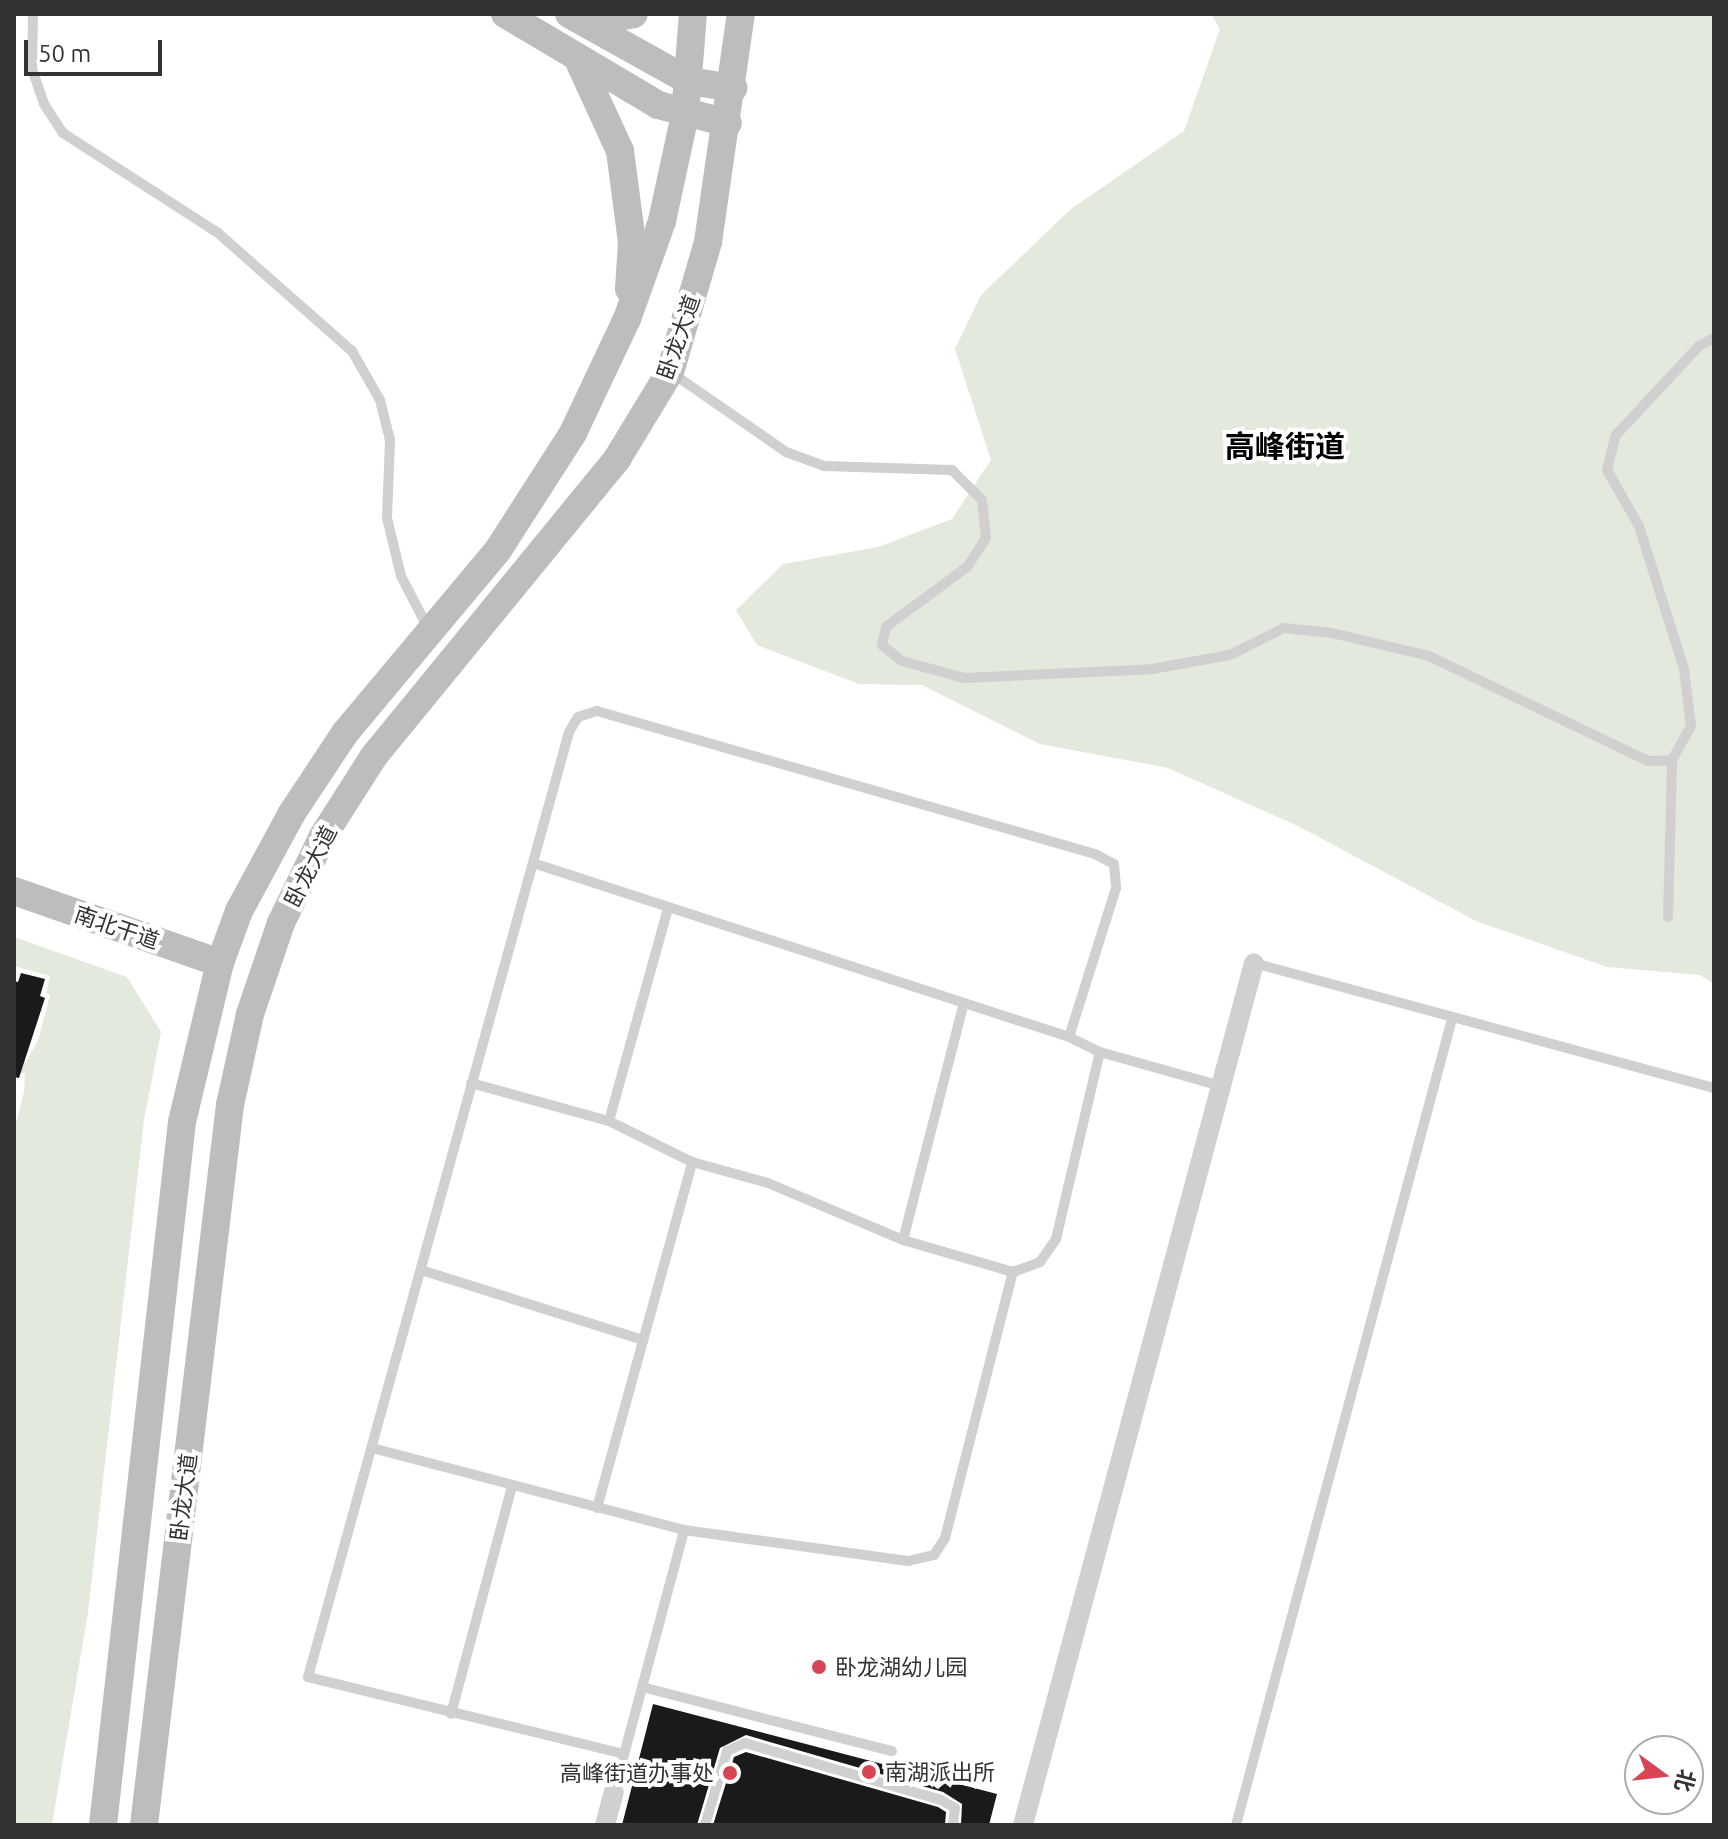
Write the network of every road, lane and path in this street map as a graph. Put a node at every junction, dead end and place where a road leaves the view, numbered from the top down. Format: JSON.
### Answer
{"nodes":[{"id":1,"x":33,"y":14,"type":"edge"},
{"id":2,"x":505,"y":14,"type":"edge"},
{"id":3,"x":569,"y":14,"type":"edge"},
{"id":4,"x":580,"y":14,"type":"edge"},
{"id":5,"x":634,"y":14,"type":"edge"},
{"id":6,"x":693,"y":14,"type":"edge"},
{"id":7,"x":741,"y":14,"type":"edge"},
{"id":8,"x":577,"y":57,"type":"junction"},
{"id":9,"x":689,"y":81,"type":"junction"},
{"id":10,"x":733,"y":88,"type":"junction"},
{"id":11,"x":685,"y":115,"type":"junction"},
{"id":12,"x":728,"y":123,"type":"junction"},
{"id":13,"x":653,"y":248,"type":"junction"},
{"id":14,"x":700,"y":270,"type":"junction"},
{"id":15,"x":627,"y":319,"type":"junction"},
{"id":16,"x":1714,"y":338,"type":"edge"},
{"id":17,"x":670,"y":372,"type":"junction"},
{"id":18,"x":430,"y":632,"type":"junction"},
{"id":19,"x":1672,"y":760,"type":"junction"},
{"id":20,"x":533,"y":863,"type":"junction"},
{"id":21,"x":14,"y":891,"type":"edge"},
{"id":22,"x":668,"y":908,"type":"junction"},
{"id":23,"x":1668,"y":917,"type":"dead end"},
{"id":24,"x":220,"y":963,"type":"junction"},
{"id":25,"x":1254,"y":963,"type":"joint"},
{"id":26,"x":963,"y":1006,"type":"junction"},
{"id":27,"x":1452,"y":1019,"type":"junction"},
{"id":28,"x":1069,"y":1037,"type":"junction"},
{"id":29,"x":1100,"y":1052,"type":"junction"},
{"id":30,"x":471,"y":1083,"type":"junction"},
{"id":31,"x":1221,"y":1086,"type":"junction"},
{"id":32,"x":1714,"y":1088,"type":"edge"},
{"id":33,"x":609,"y":1121,"type":"junction"},
{"id":34,"x":692,"y":1162,"type":"junction"},
{"id":35,"x":903,"y":1240,"type":"junction"},
{"id":36,"x":421,"y":1270,"type":"junction"},
{"id":37,"x":1013,"y":1272,"type":"junction"},
{"id":38,"x":643,"y":1340,"type":"junction"},
{"id":39,"x":372,"y":1448,"type":"junction"},
{"id":40,"x":512,"y":1487,"type":"junction"},
{"id":41,"x":597,"y":1508,"type":"junction"},
{"id":42,"x":684,"y":1530,"type":"junction"},
{"id":43,"x":642,"y":1687,"type":"junction"},
{"id":44,"x":451,"y":1714,"type":"junction"},
{"id":45,"x":892,"y":1751,"type":"dead end"},
{"id":46,"x":624,"y":1754,"type":"junction"},
{"id":47,"x":614,"y":1792,"type":"joint"},
{"id":48,"x":103,"y":1825,"type":"edge"},
{"id":49,"x":144,"y":1825,"type":"edge"},
{"id":50,"x":605,"y":1825,"type":"edge"},
{"id":51,"x":705,"y":1825,"type":"edge"},
{"id":52,"x":953,"y":1825,"type":"edge"},
{"id":53,"x":1023,"y":1825,"type":"edge"},
{"id":54,"x":1236,"y":1825,"type":"edge"}],
"edges":[{"from":1,"to":18,"type":"lane"},
{"from":2,"to":8,"type":"main road"},
{"from":3,"to":9,"type":"main road"},
{"from":4,"to":5,"type":"main road"},
{"from":6,"to":9,"type":"main road","name":"卧龙大道"},
{"from":7,"to":10,"type":"main road","name":"卧龙大道"},
{"from":8,"to":11,"type":"main road"},
{"from":8,"to":15,"type":"main road"},
{"from":9,"to":10,"type":"main road"},
{"from":9,"to":11,"type":"main road","name":"卧龙大道"},
{"from":10,"to":12,"type":"main road","name":"卧龙大道"},
{"from":11,"to":12,"type":"main road"},
{"from":11,"to":13,"type":"main road","name":"卧龙大道"},
{"from":12,"to":14,"type":"main road","name":"卧龙大道"},
{"from":13,"to":14,"type":"main road"},
{"from":13,"to":15,"type":"main road","name":"卧龙大道"},
{"from":14,"to":17,"type":"main road","name":"卧龙大道"},
{"from":15,"to":18,"type":"main road","name":"卧龙大道"},
{"from":16,"to":19,"type":"lane"},
{"from":17,"to":19,"type":"lane"},
{"from":17,"to":49,"type":"main road","name":"卧龙大道"},
{"from":18,"to":24,"type":"main road","name":"卧龙大道"},
{"from":19,"to":23,"type":"lane"},
{"from":20,"to":22,"type":"lane"},
{"from":20,"to":28,"type":"lane"},
{"from":20,"to":30,"type":"lane"},
{"from":21,"to":24,"type":"main road","name":"南北干道"},
{"from":22,"to":26,"type":"lane"},
{"from":22,"to":33,"type":"lane"},
{"from":24,"to":48,"type":"main road","name":"卧龙大道"},
{"from":25,"to":27,"type":"lane"},
{"from":25,"to":31,"type":"street"},
{"from":26,"to":28,"type":"lane"},
{"from":26,"to":35,"type":"lane"},
{"from":27,"to":32,"type":"lane"},
{"from":27,"to":54,"type":"lane"},
{"from":28,"to":29,"type":"lane"},
{"from":29,"to":31,"type":"lane"},
{"from":29,"to":37,"type":"lane"},
{"from":30,"to":33,"type":"lane"},
{"from":30,"to":36,"type":"lane"},
{"from":31,"to":53,"type":"street"},
{"from":33,"to":34,"type":"lane"},
{"from":34,"to":35,"type":"lane"},
{"from":34,"to":38,"type":"lane"},
{"from":35,"to":37,"type":"lane"},
{"from":36,"to":38,"type":"lane"},
{"from":36,"to":39,"type":"lane"},
{"from":37,"to":42,"type":"lane"},
{"from":38,"to":41,"type":"lane"},
{"from":39,"to":40,"type":"lane"},
{"from":39,"to":44,"type":"lane"},
{"from":40,"to":41,"type":"lane"},
{"from":40,"to":44,"type":"lane"},
{"from":41,"to":42,"type":"lane"},
{"from":42,"to":43,"type":"lane"},
{"from":43,"to":45,"type":"lane"},
{"from":43,"to":46,"type":"lane"},
{"from":44,"to":46,"type":"lane"},
{"from":46,"to":47,"type":"lane"},
{"from":47,"to":50,"type":"street"},
{"from":51,"to":52,"type":"lane"}]}
